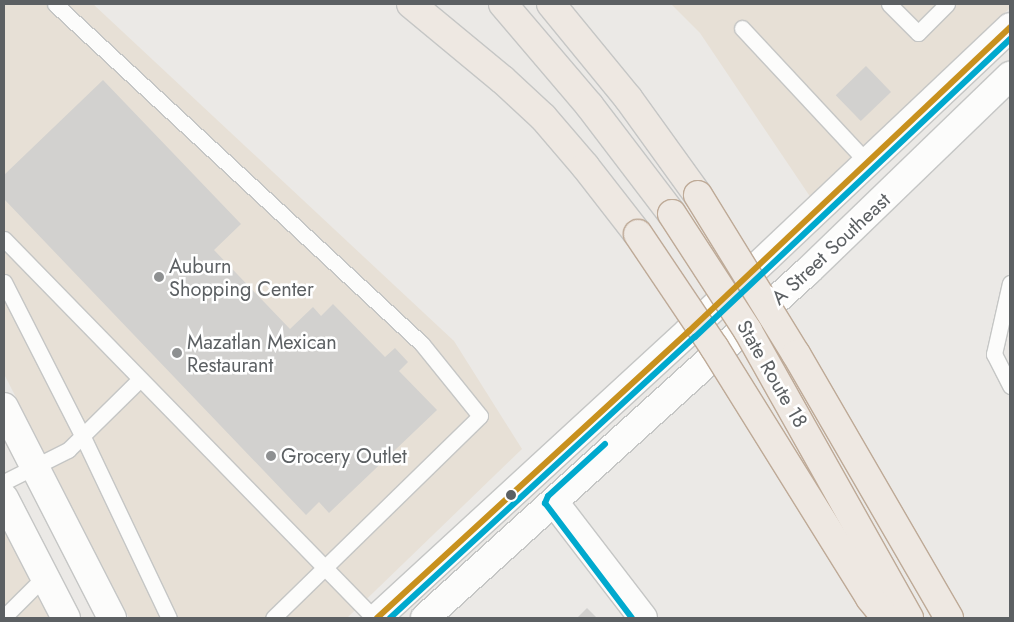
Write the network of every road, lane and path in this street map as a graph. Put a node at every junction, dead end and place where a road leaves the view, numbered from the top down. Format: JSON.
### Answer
{"nodes":[{"id":1,"x":55,"y":4,"type":"edge"},
{"id":2,"x":411,"y":4,"type":"edge"},
{"id":3,"x":503,"y":4,"type":"edge"},
{"id":4,"x":551,"y":4,"type":"edge"},
{"id":5,"x":889,"y":4,"type":"edge"},
{"id":6,"x":947,"y":4,"type":"edge"},
{"id":7,"x":1010,"y":27,"type":"edge"},
{"id":8,"x":742,"y":28,"type":"dead end"},
{"id":9,"x":1009,"y":81,"type":"edge"},
{"id":10,"x":868,"y":163,"type":"junction"},
{"id":11,"x":4,"y":239,"type":"edge"},
{"id":12,"x":4,"y":282,"type":"edge"},
{"id":13,"x":1010,"y":283,"type":"edge"},
{"id":14,"x":140,"y":379,"type":"junction"},
{"id":15,"x":1010,"y":386,"type":"edge"},
{"id":16,"x":4,"y":407,"type":"edge"},
{"id":17,"x":83,"y":437,"type":"junction"},
{"id":18,"x":35,"y":467,"type":"junction"},
{"id":19,"x":4,"y":482,"type":"edge"},
{"id":20,"x":4,"y":498,"type":"edge"},
{"id":21,"x":554,"y":502,"type":"junction"},
{"id":22,"x":325,"y":568,"type":"junction"},
{"id":23,"x":44,"y":577,"type":"junction"},
{"id":24,"x":9,"y":612,"type":"edge"},
{"id":25,"x":66,"y":618,"type":"edge"},
{"id":26,"x":112,"y":618,"type":"edge"},
{"id":27,"x":169,"y":618,"type":"edge"},
{"id":28,"x":273,"y":618,"type":"edge"},
{"id":29,"x":375,"y":618,"type":"edge"},
{"id":30,"x":425,"y":618,"type":"edge"},
{"id":31,"x":643,"y":618,"type":"edge"},
{"id":32,"x":886,"y":618,"type":"edge"},
{"id":33,"x":909,"y":618,"type":"edge"},
{"id":34,"x":949,"y":618,"type":"edge"}],
"edges":[{"from":1,"to":22,"type":"lane"},
{"from":2,"to":32,"type":"highway","bridge":true},
{"from":3,"to":33,"type":"highway","name":"State Route 18","bridge":true},
{"from":4,"to":34,"type":"highway","name":"State Route 18","bridge":true},
{"from":5,"to":6,"type":"lane"},
{"from":7,"to":10,"type":"main road","name":"A Street Southeast"},
{"from":8,"to":10,"type":"lane"},
{"from":9,"to":21,"type":"main road","name":"A Street Southeast"},
{"from":10,"to":29,"type":"main road","name":"A Street Southeast"},
{"from":11,"to":14,"type":"lane"},
{"from":12,"to":17,"type":"lane"},
{"from":13,"to":15,"type":"lane"},
{"from":14,"to":17,"type":"lane"},
{"from":14,"to":22,"type":"lane"},
{"from":16,"to":18,"type":"main road"},
{"from":17,"to":18,"type":"lane"},
{"from":17,"to":27,"type":"lane"},
{"from":18,"to":19,"type":"lane"},
{"from":18,"to":26,"type":"main road"},
{"from":20,"to":23,"type":"main road"},
{"from":21,"to":30,"type":"main road","name":"A Street Southeast"},
{"from":21,"to":31,"type":"main road"},
{"from":22,"to":28,"type":"lane"},
{"from":22,"to":29,"type":"lane"},
{"from":23,"to":24,"type":"lane"},
{"from":23,"to":25,"type":"main road"}]}
